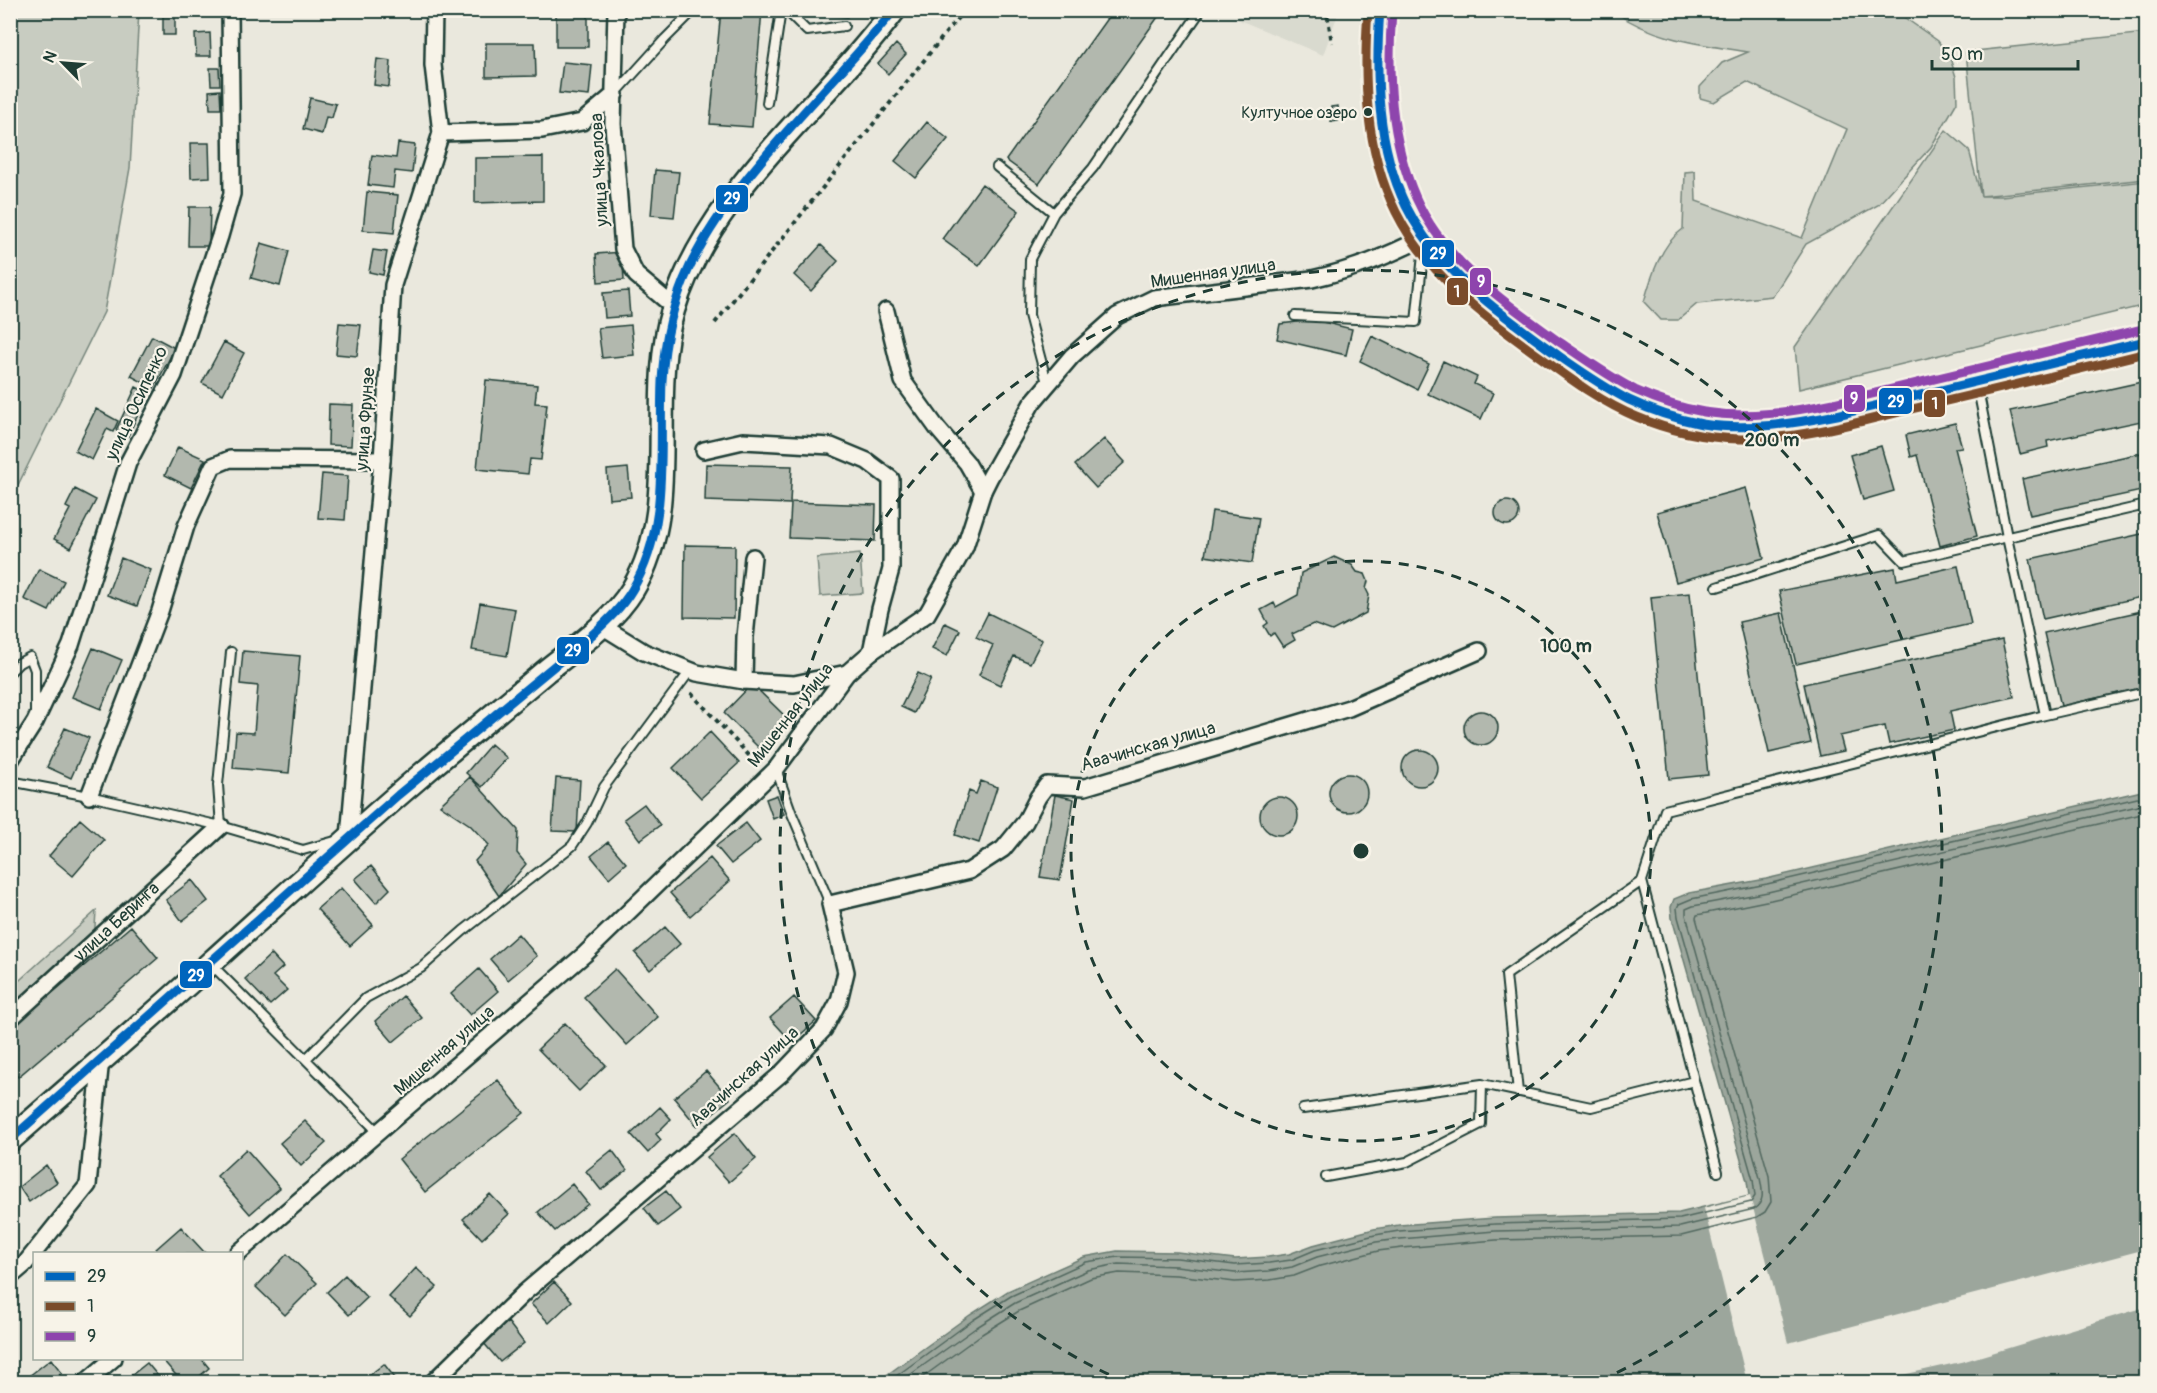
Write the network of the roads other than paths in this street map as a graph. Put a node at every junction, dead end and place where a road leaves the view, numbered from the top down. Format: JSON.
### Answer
{"nodes":[{"id":1,"x":230,"y":10,"type":"edge"},
{"id":2,"x":434,"y":10,"type":"edge"},
{"id":3,"x":616,"y":10,"type":"edge"},
{"id":4,"x":694,"y":10,"type":"edge"},
{"id":5,"x":781,"y":10,"type":"edge"},
{"id":6,"x":786,"y":10,"type":"edge"},
{"id":7,"x":797,"y":10,"type":"edge"},
{"id":8,"x":894,"y":10,"type":"edge"},
{"id":9,"x":1200,"y":10,"type":"edge"},
{"id":10,"x":1380,"y":10,"type":"edge"},
{"id":11,"x":796,"y":20,"type":"junction"},
{"id":12,"x":844,"y":26,"type":"dead end"},
{"id":13,"x":615,"y":94,"type":"junction"},
{"id":14,"x":768,"y":103,"type":"dead end"},
{"id":15,"x":441,"y":133,"type":"junction"},
{"id":16,"x":997,"y":167,"type":"dead end"},
{"id":17,"x":1054,"y":213,"type":"junction"},
{"id":18,"x":1425,"y":237,"type":"junction"},
{"id":19,"x":674,"y":307,"type":"junction"},
{"id":20,"x":886,"y":311,"type":"dead end"},
{"id":21,"x":1295,"y":316,"type":"dead end"},
{"id":22,"x":2146,"y":341,"type":"edge"},
{"id":23,"x":1047,"y":383,"type":"junction"},
{"id":24,"x":1977,"y":383,"type":"junction"},
{"id":25,"x":704,"y":450,"type":"dead end"},
{"id":26,"x":382,"y":460,"type":"junction"},
{"id":27,"x":983,"y":491,"type":"junction"},
{"id":28,"x":2146,"y":505,"type":"edge"},
{"id":29,"x":2007,"y":537,"type":"junction"},
{"id":30,"x":753,"y":557,"type":"dead end"},
{"id":31,"x":1716,"y":587,"type":"dead end"},
{"id":32,"x":602,"y":626,"type":"junction"},
{"id":33,"x":1479,"y":651,"type":"dead end"},
{"id":34,"x":231,"y":652,"type":"dead end"},
{"id":35,"x":871,"y":652,"type":"junction"},
{"id":36,"x":690,"y":671,"type":"junction"},
{"id":37,"x":10,"y":672,"type":"edge"},
{"id":38,"x":847,"y":673,"type":"junction"},
{"id":39,"x":744,"y":681,"type":"junction"},
{"id":40,"x":2146,"y":692,"type":"edge"},
{"id":41,"x":2045,"y":715,"type":"junction"},
{"id":42,"x":35,"y":722,"type":"junction"},
{"id":43,"x":10,"y":760,"type":"edge"},
{"id":44,"x":772,"y":773,"type":"junction"},
{"id":45,"x":10,"y":781,"type":"edge"},
{"id":46,"x":89,"y":796,"type":"junction"},
{"id":47,"x":221,"y":826,"type":"junction"},
{"id":48,"x":349,"y":837,"type":"junction"},
{"id":49,"x":1642,"y":881,"type":"junction"},
{"id":50,"x":830,"y":904,"type":"junction"},
{"id":51,"x":210,"y":963,"type":"junction"},
{"id":52,"x":10,"y":1019,"type":"edge"},
{"id":53,"x":307,"y":1058,"type":"junction"},
{"id":54,"x":101,"y":1059,"type":"junction"},
{"id":55,"x":1694,"y":1081,"type":"junction"},
{"id":56,"x":1482,"y":1084,"type":"junction"},
{"id":57,"x":1518,"y":1092,"type":"junction"},
{"id":58,"x":1303,"y":1109,"type":"dead end"},
{"id":59,"x":379,"y":1133,"type":"junction"},
{"id":60,"x":10,"y":1140,"type":"edge"},
{"id":61,"x":1718,"y":1172,"type":"dead end"},
{"id":62,"x":1326,"y":1177,"type":"dead end"},
{"id":63,"x":34,"y":1252,"type":"edge"},
{"id":64,"x":239,"y":1252,"type":"edge"},
{"id":65,"x":33,"y":1254,"type":"edge"},
{"id":66,"x":10,"y":1277,"type":"edge"},
{"id":67,"x":113,"y":1360,"type":"edge"},
{"id":68,"x":86,"y":1383,"type":"edge"},
{"id":69,"x":434,"y":1383,"type":"edge"}],
"edges":[{"from":1,"to":42,"type":"street","name":"улица Осипенко"},
{"from":2,"to":15,"type":"street","name":"улица Фрунзе"},
{"from":3,"to":13,"type":"street","name":"улица Чкалова"},
{"from":4,"to":13,"type":"lane"},
{"from":5,"to":14,"type":"lane"},
{"from":6,"to":11,"type":"lane"},
{"from":7,"to":11,"type":"lane"},
{"from":8,"to":19,"type":"main road"},
{"from":9,"to":17,"type":"lane"},
{"from":10,"to":18,"type":"main road"},
{"from":11,"to":12,"type":"lane"},
{"from":13,"to":15,"type":"street"},
{"from":13,"to":19,"type":"street","name":"улица Чкалова"},
{"from":15,"to":26,"type":"street","name":"улица Фрунзе"},
{"from":16,"to":17,"type":"lane"},
{"from":17,"to":23,"type":"lane"},
{"from":18,"to":21,"type":"lane"},
{"from":18,"to":23,"type":"street","name":"Мишенная улица"},
{"from":18,"to":24,"type":"main road"},
{"from":19,"to":32,"type":"main road"},
{"from":20,"to":27,"type":"street"},
{"from":22,"to":24,"type":"main road"},
{"from":23,"to":27,"type":"street","name":"Мишенная улица"},
{"from":24,"to":29,"type":"lane"},
{"from":25,"to":35,"type":"street"},
{"from":26,"to":46,"type":"street"},
{"from":26,"to":48,"type":"street","name":"улица Фрунзе"},
{"from":27,"to":35,"type":"street","name":"Мишенная улица"},
{"from":28,"to":29,"type":"lane"},
{"from":29,"to":31,"type":"lane"},
{"from":29,"to":41,"type":"lane"},
{"from":30,"to":39,"type":"street"},
{"from":32,"to":36,"type":"street"},
{"from":32,"to":48,"type":"main road"},
{"from":33,"to":50,"type":"street","name":"Авачинская улица"},
{"from":34,"to":47,"type":"lane"},
{"from":35,"to":38,"type":"street","name":"Мишенная улица"},
{"from":36,"to":39,"type":"street"},
{"from":36,"to":53,"type":"lane"},
{"from":37,"to":42,"type":"lane"},
{"from":38,"to":39,"type":"street"},
{"from":38,"to":44,"type":"street","name":"Мишенная улица"},
{"from":40,"to":41,"type":"lane"},
{"from":41,"to":49,"type":"lane"},
{"from":42,"to":43,"type":"street","name":"улица Осипенко"},
{"from":44,"to":50,"type":"lane"},
{"from":44,"to":59,"type":"street","name":"Мишенная улица"},
{"from":45,"to":46,"type":"lane"},
{"from":46,"to":47,"type":"lane"},
{"from":47,"to":48,"type":"lane"},
{"from":47,"to":52,"type":"street","name":"улица Беринга"},
{"from":48,"to":51,"type":"main road"},
{"from":49,"to":55,"type":"lane"},
{"from":49,"to":57,"type":"lane"},
{"from":50,"to":69,"type":"street","name":"Авачинская улица"},
{"from":51,"to":53,"type":"lane"},
{"from":51,"to":54,"type":"main road"},
{"from":53,"to":59,"type":"lane"},
{"from":54,"to":60,"type":"main road"},
{"from":54,"to":63,"type":"street"},
{"from":55,"to":57,"type":"lane"},
{"from":55,"to":61,"type":"lane"},
{"from":56,"to":57,"type":"lane"},
{"from":56,"to":58,"type":"lane"},
{"from":56,"to":62,"type":"lane"},
{"from":59,"to":64,"type":"street","name":"Мишенная улица"},
{"from":65,"to":66,"type":"street"},
{"from":67,"to":68,"type":"street"}]}
